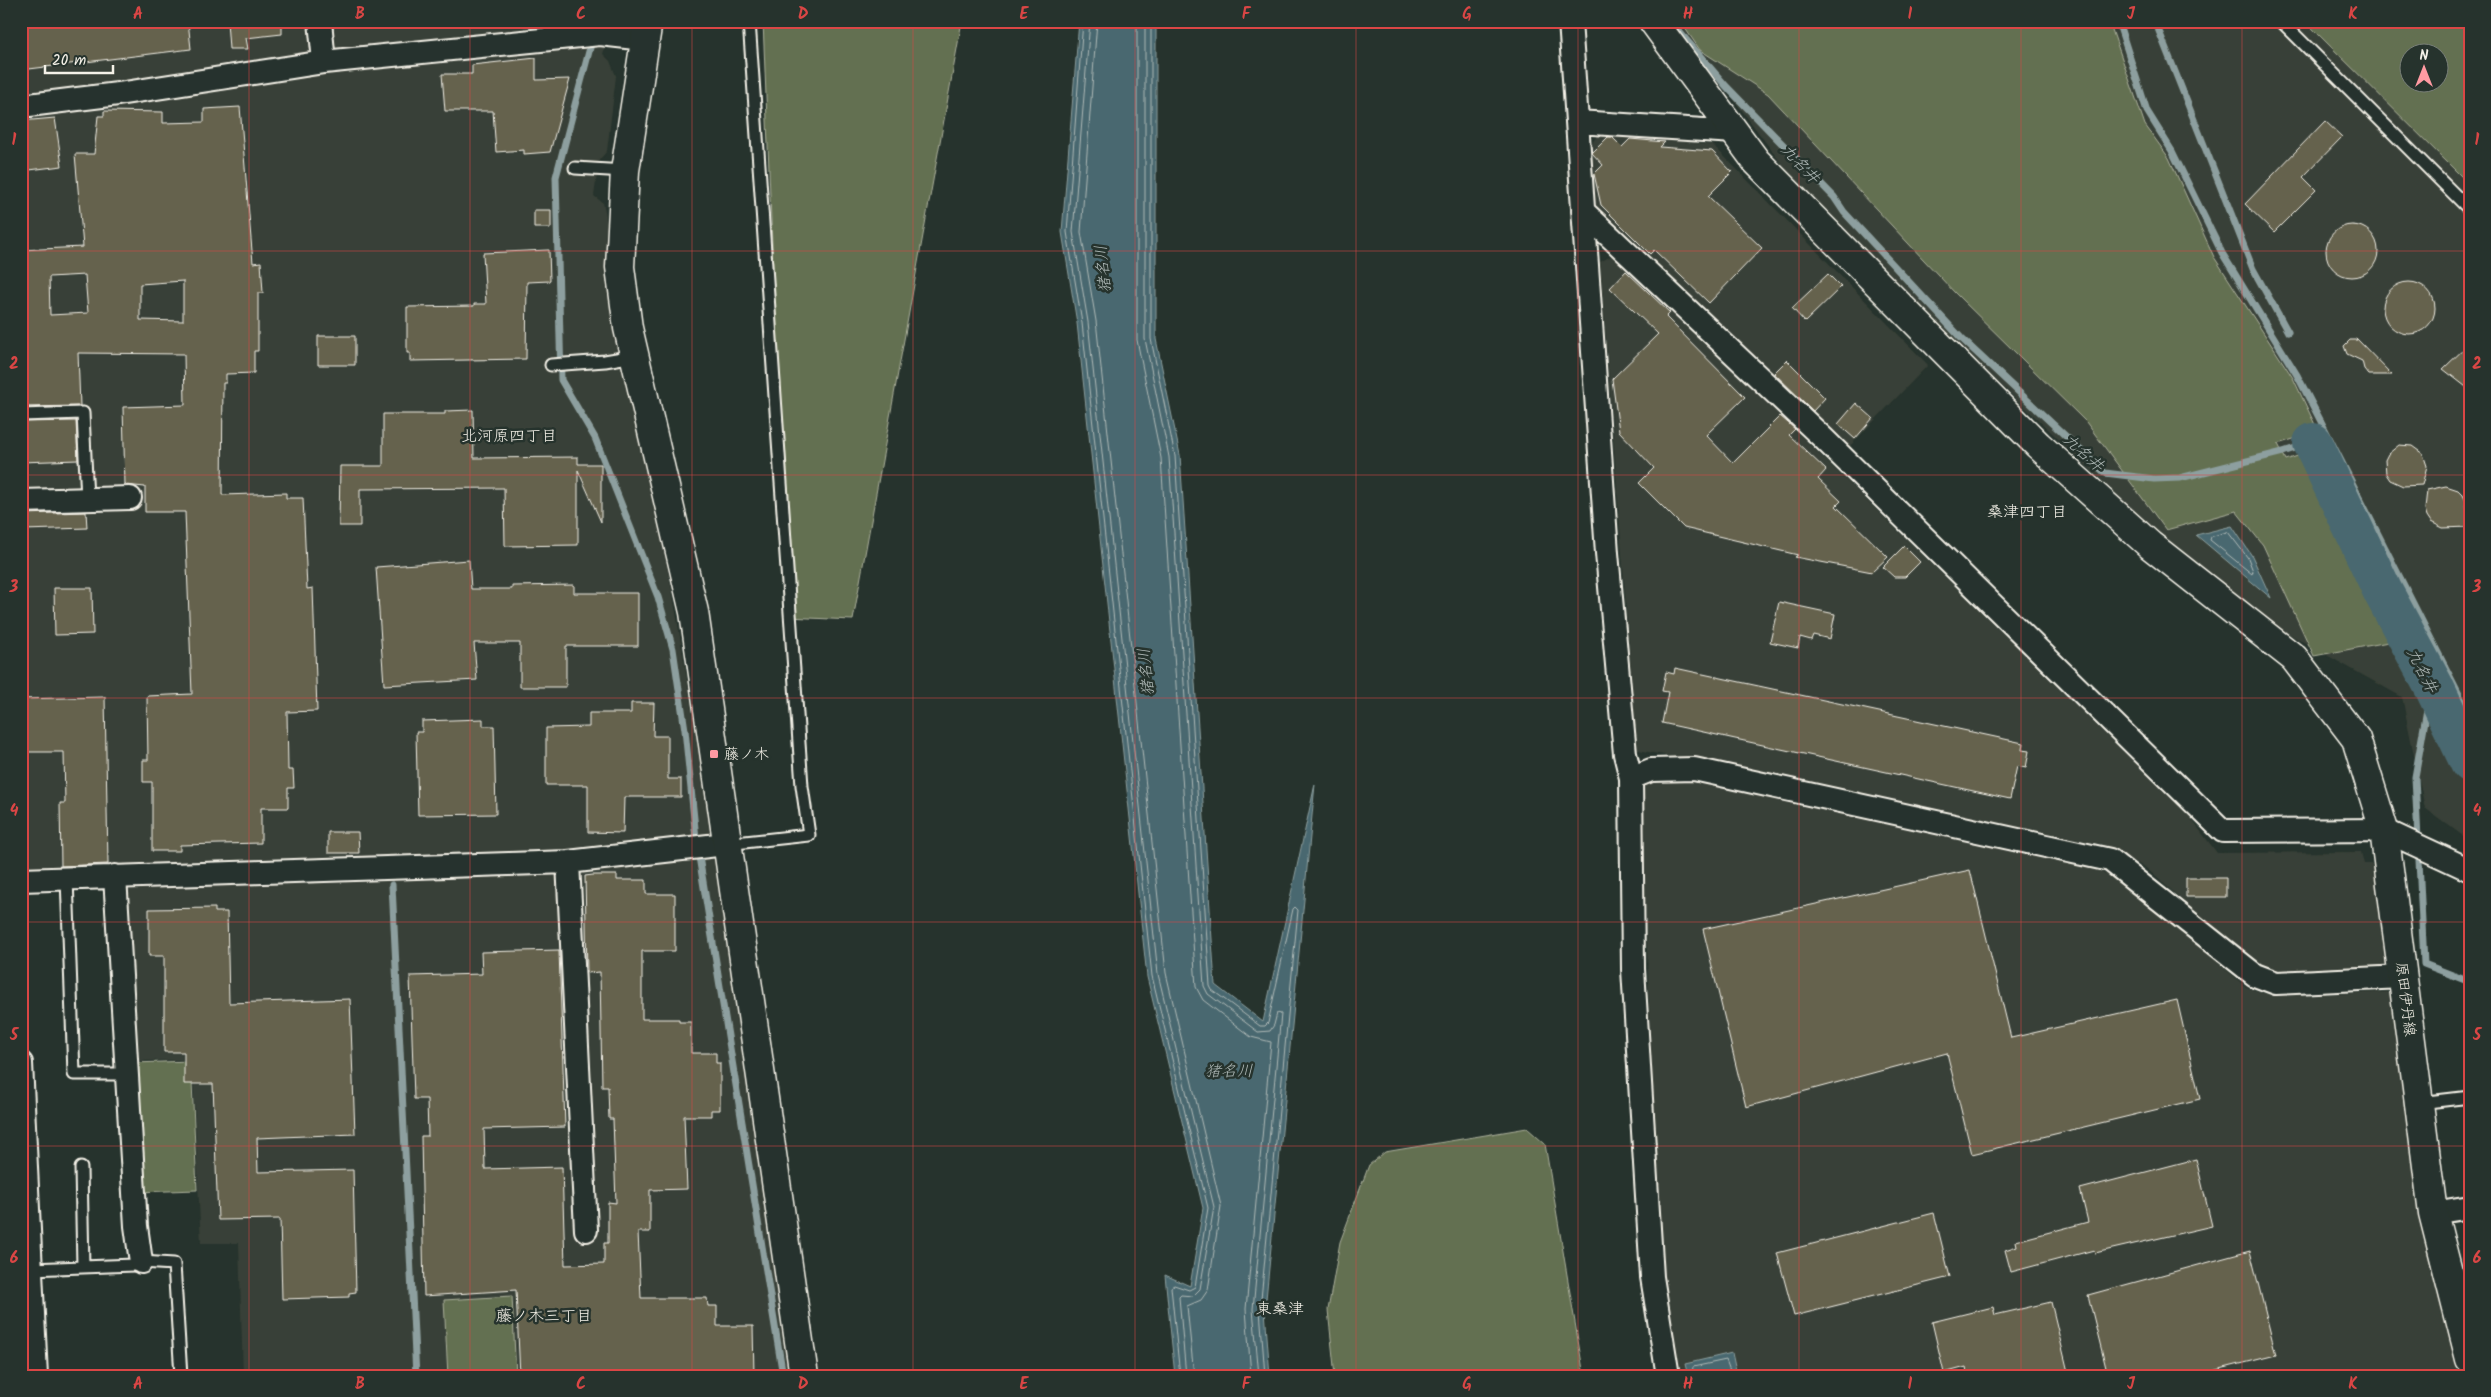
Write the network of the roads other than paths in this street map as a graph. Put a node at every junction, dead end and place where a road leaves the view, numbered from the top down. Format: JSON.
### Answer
{"nodes":[{"id":1,"x":320,"y":21,"type":"edge"},
{"id":2,"x":748,"y":21,"type":"edge"},
{"id":3,"x":1570,"y":21,"type":"edge"},
{"id":4,"x":1653,"y":21,"type":"edge"},
{"id":5,"x":2281,"y":21,"type":"edge"},
{"id":6,"x":646,"y":30,"type":"edge"},
{"id":7,"x":324,"y":62,"type":"junction"},
{"id":8,"x":21,"y":106,"type":"edge"},
{"id":9,"x":1577,"y":122,"type":"junction"},
{"id":10,"x":1735,"y":132,"type":"junction"},
{"id":11,"x":575,"y":168,"type":"dead end"},
{"id":12,"x":624,"y":172,"type":"junction"},
{"id":13,"x":1583,"y":210,"type":"junction"},
{"id":14,"x":2470,"y":210,"type":"edge"},
{"id":15,"x":634,"y":356,"type":"junction"},
{"id":16,"x":550,"y":365,"type":"dead end"},
{"id":17,"x":21,"y":415,"type":"edge"},
{"id":18,"x":130,"y":498,"type":"dead end"},
{"id":19,"x":88,"y":500,"type":"junction"},
{"id":20,"x":21,"y":501,"type":"edge"},
{"id":21,"x":1632,"y":778,"type":"junction"},
{"id":22,"x":2384,"y":830,"type":"junction"},
{"id":23,"x":726,"y":844,"type":"junction"},
{"id":24,"x":568,"y":862,"type":"junction"},
{"id":25,"x":2470,"y":870,"type":"edge"},
{"id":26,"x":115,"y":876,"type":"junction"},
{"id":27,"x":67,"y":878,"type":"junction"},
{"id":28,"x":21,"y":880,"type":"edge"},
{"id":29,"x":2404,"y":976,"type":"junction"},
{"id":30,"x":21,"y":1063,"type":"edge"},
{"id":31,"x":128,"y":1074,"type":"junction"},
{"id":32,"x":2470,"y":1097,"type":"edge"},
{"id":33,"x":2420,"y":1103,"type":"junction"},
{"id":34,"x":81,"y":1168,"type":"dead end"},
{"id":35,"x":2470,"y":1207,"type":"edge"},
{"id":36,"x":2433,"y":1212,"type":"junction"},
{"id":37,"x":586,"y":1230,"type":"dead end"},
{"id":38,"x":141,"y":1262,"type":"junction"},
{"id":39,"x":82,"y":1267,"type":"junction"},
{"id":40,"x":31,"y":1270,"type":"junction"},
{"id":41,"x":2465,"y":1328,"type":"edge"},
{"id":42,"x":2470,"y":1359,"type":"edge"},
{"id":43,"x":36,"y":1376,"type":"edge"},
{"id":44,"x":181,"y":1376,"type":"edge"},
{"id":45,"x":804,"y":1376,"type":"edge"},
{"id":46,"x":1668,"y":1376,"type":"edge"}],
"edges":[{"from":1,"to":7,"type":"street"},
{"from":2,"to":23,"type":"lane"},
{"from":3,"to":9,"type":"street"},
{"from":4,"to":10,"type":"street","name":"原田伊丹線"},
{"from":5,"to":14,"type":"lane"},
{"from":6,"to":7,"type":"street"},
{"from":6,"to":12,"type":"street"},
{"from":7,"to":8,"type":"street"},
{"from":9,"to":10,"type":"street"},
{"from":9,"to":13,"type":"street"},
{"from":10,"to":22,"type":"street","name":"原田伊丹線"},
{"from":11,"to":12,"type":"lane"},
{"from":12,"to":15,"type":"street"},
{"from":13,"to":21,"type":"street"},
{"from":13,"to":22,"type":"street"},
{"from":15,"to":16,"type":"lane"},
{"from":15,"to":23,"type":"street"},
{"from":17,"to":19,"type":"lane"},
{"from":18,"to":19,"type":"street"},
{"from":19,"to":20,"type":"street"},
{"from":21,"to":29,"type":"street"},
{"from":21,"to":46,"type":"street"},
{"from":22,"to":25,"type":"street"},
{"from":22,"to":29,"type":"street","name":"原田伊丹線"},
{"from":23,"to":24,"type":"street"},
{"from":23,"to":45,"type":"street"},
{"from":24,"to":26,"type":"street"},
{"from":24,"to":37,"type":"street"},
{"from":26,"to":27,"type":"street"},
{"from":26,"to":31,"type":"street"},
{"from":27,"to":28,"type":"street"},
{"from":27,"to":31,"type":"lane"},
{"from":29,"to":33,"type":"street","name":"原田伊丹線"},
{"from":30,"to":40,"type":"street"},
{"from":31,"to":38,"type":"street"},
{"from":32,"to":33,"type":"lane"},
{"from":33,"to":36,"type":"street","name":"原田伊丹線"},
{"from":34,"to":39,"type":"lane"},
{"from":35,"to":36,"type":"street"},
{"from":36,"to":41,"type":"street","name":"原田伊丹線"},
{"from":38,"to":39,"type":"lane"},
{"from":38,"to":44,"type":"lane"},
{"from":39,"to":40,"type":"lane"},
{"from":40,"to":43,"type":"street"},
{"from":41,"to":42,"type":"street","name":"原田伊丹線"}]}
